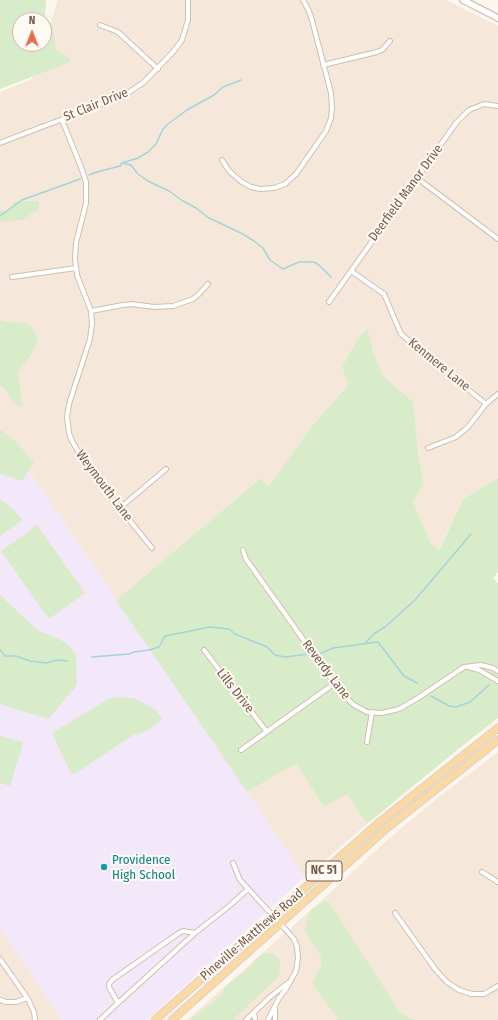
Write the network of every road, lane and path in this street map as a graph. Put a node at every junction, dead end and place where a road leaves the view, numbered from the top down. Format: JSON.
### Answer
{"nodes":[{"id":1,"x":188,"y":0,"type":"edge"},
{"id":2,"x":303,"y":0,"type":"edge"},
{"id":3,"x":463,"y":0,"type":"edge"},
{"id":4,"x":498,"y":18,"type":"edge"},
{"id":5,"x":100,"y":25,"type":"dead end"},
{"id":6,"x":390,"y":41,"type":"dead end"},
{"id":7,"x":323,"y":65,"type":"junction"},
{"id":8,"x":158,"y":69,"type":"junction"},
{"id":9,"x":498,"y":106,"type":"edge"},
{"id":10,"x":62,"y":120,"type":"junction"},
{"id":11,"x":0,"y":143,"type":"edge"},
{"id":12,"x":222,"y":160,"type":"dead end"},
{"id":13,"x":417,"y":178,"type":"junction"},
{"id":14,"x":498,"y":239,"type":"edge"},
{"id":15,"x":76,"y":268,"type":"junction"},
{"id":16,"x":351,"y":271,"type":"junction"},
{"id":17,"x":12,"y":277,"type":"dead end"},
{"id":18,"x":208,"y":284,"type":"dead end"},
{"id":19,"x":329,"y":302,"type":"dead end"},
{"id":20,"x":91,"y":311,"type":"junction"},
{"id":21,"x":498,"y":394,"type":"edge"},
{"id":22,"x":486,"y":404,"type":"junction"},
{"id":23,"x":428,"y":448,"type":"dead end"},
{"id":24,"x":166,"y":469,"type":"dead end"},
{"id":25,"x":120,"y":508,"type":"junction"},
{"id":26,"x":152,"y":548,"type":"dead end"},
{"id":27,"x":243,"y":550,"type":"dead end"},
{"id":28,"x":204,"y":650,"type":"dead end"},
{"id":29,"x":464,"y":667,"type":"junction"},
{"id":30,"x":498,"y":671,"type":"edge"},
{"id":31,"x":498,"y":681,"type":"edge"},
{"id":32,"x":335,"y":683,"type":"junction"},
{"id":33,"x":372,"y":712,"type":"junction"},
{"id":34,"x":498,"y":728,"type":"edge"},
{"id":35,"x":266,"y":732,"type":"junction"},
{"id":36,"x":498,"y":740,"type":"edge"},
{"id":37,"x":366,"y":742,"type":"dead end"},
{"id":38,"x":241,"y":750,"type":"dead end"},
{"id":39,"x":233,"y":863,"type":"dead end"},
{"id":40,"x":482,"y":872,"type":"dead end"},
{"id":41,"x":498,"y":882,"type":"edge"},
{"id":42,"x":248,"y":889,"type":"junction"},
{"id":43,"x":395,"y":913,"type":"dead end"},
{"id":44,"x":277,"y":920,"type":"junction"},
{"id":45,"x":195,"y":933,"type":"junction"},
{"id":46,"x":0,"y":959,"type":"edge"},
{"id":47,"x":289,"y":982,"type":"junction"},
{"id":48,"x":498,"y":986,"type":"edge"},
{"id":49,"x":27,"y":998,"type":"junction"},
{"id":50,"x":0,"y":1000,"type":"edge"},
{"id":51,"x":118,"y":1003,"type":"junction"},
{"id":52,"x":276,"y":1004,"type":"junction"},
{"id":53,"x":254,"y":1012,"type":"junction"},
{"id":54,"x":35,"y":1020,"type":"edge"},
{"id":55,"x":100,"y":1020,"type":"edge"},
{"id":56,"x":155,"y":1020,"type":"edge"},
{"id":57,"x":172,"y":1020,"type":"edge"},
{"id":58,"x":246,"y":1020,"type":"edge"},
{"id":59,"x":255,"y":1020,"type":"edge"},
{"id":60,"x":268,"y":1020,"type":"edge"},
{"id":61,"x":275,"y":1020,"type":"edge"}],
"edges":[{"from":1,"to":8,"type":"street","name":"St Clair Drive"},
{"from":2,"to":7,"type":"street"},
{"from":3,"to":4,"type":"street"},
{"from":5,"to":8,"type":"street"},
{"from":6,"to":7,"type":"street"},
{"from":7,"to":12,"type":"street"},
{"from":8,"to":10,"type":"street","name":"St Clair Drive"},
{"from":9,"to":13,"type":"street","name":"Deerfield Manor Drive"},
{"from":10,"to":11,"type":"street","name":"St Clair Drive"},
{"from":10,"to":15,"type":"street","name":"Weymouth Lane"},
{"from":13,"to":14,"type":"street"},
{"from":13,"to":16,"type":"street","name":"Deerfield Manor Drive"},
{"from":15,"to":17,"type":"street"},
{"from":15,"to":20,"type":"street","name":"Weymouth Lane"},
{"from":16,"to":19,"type":"street","name":"Deerfield Manor Drive"},
{"from":16,"to":22,"type":"street","name":"Kenmere Lane"},
{"from":18,"to":20,"type":"street"},
{"from":20,"to":25,"type":"street","name":"Weymouth Lane"},
{"from":21,"to":22,"type":"street"},
{"from":22,"to":23,"type":"street"},
{"from":24,"to":25,"type":"street"},
{"from":25,"to":26,"type":"street","name":"Weymouth Lane"},
{"from":27,"to":32,"type":"street","name":"Reverdy Lane"},
{"from":28,"to":35,"type":"street","name":"Lills Drive"},
{"from":29,"to":30,"type":"street"},
{"from":29,"to":31,"type":"street"},
{"from":29,"to":33,"type":"street","name":"Reverdy Lane"},
{"from":32,"to":33,"type":"street","name":"Reverdy Lane"},
{"from":32,"to":35,"type":"street"},
{"from":33,"to":37,"type":"street"},
{"from":34,"to":44,"type":"main road","name":"Pineville-Matthews Road","number":"NC 51"},
{"from":35,"to":38,"type":"street"},
{"from":36,"to":44,"type":"main road","name":"Pineville-Matthews Road","number":"NC 51"},
{"from":39,"to":42,"type":"street"},
{"from":40,"to":41,"type":"street"},
{"from":42,"to":44,"type":"street"},
{"from":42,"to":45,"type":"street"},
{"from":43,"to":48,"type":"street"},
{"from":44,"to":47,"type":"street"},
{"from":44,"to":56,"type":"main road","name":"Pineville-Matthews Road","number":"NC 51"},
{"from":44,"to":57,"type":"main road","name":"Pineville-Matthews Road","number":"NC 51"},
{"from":45,"to":51,"type":"street"},
{"from":45,"to":51,"type":"street"},
{"from":46,"to":49,"type":"street"},
{"from":47,"to":52,"type":"street"},
{"from":47,"to":53,"type":"street"},
{"from":49,"to":50,"type":"street"},
{"from":49,"to":54,"type":"street"},
{"from":51,"to":55,"type":"street"},
{"from":52,"to":60,"type":"street"},
{"from":52,"to":61,"type":"street"},
{"from":53,"to":58,"type":"street"},
{"from":53,"to":59,"type":"street"}]}
